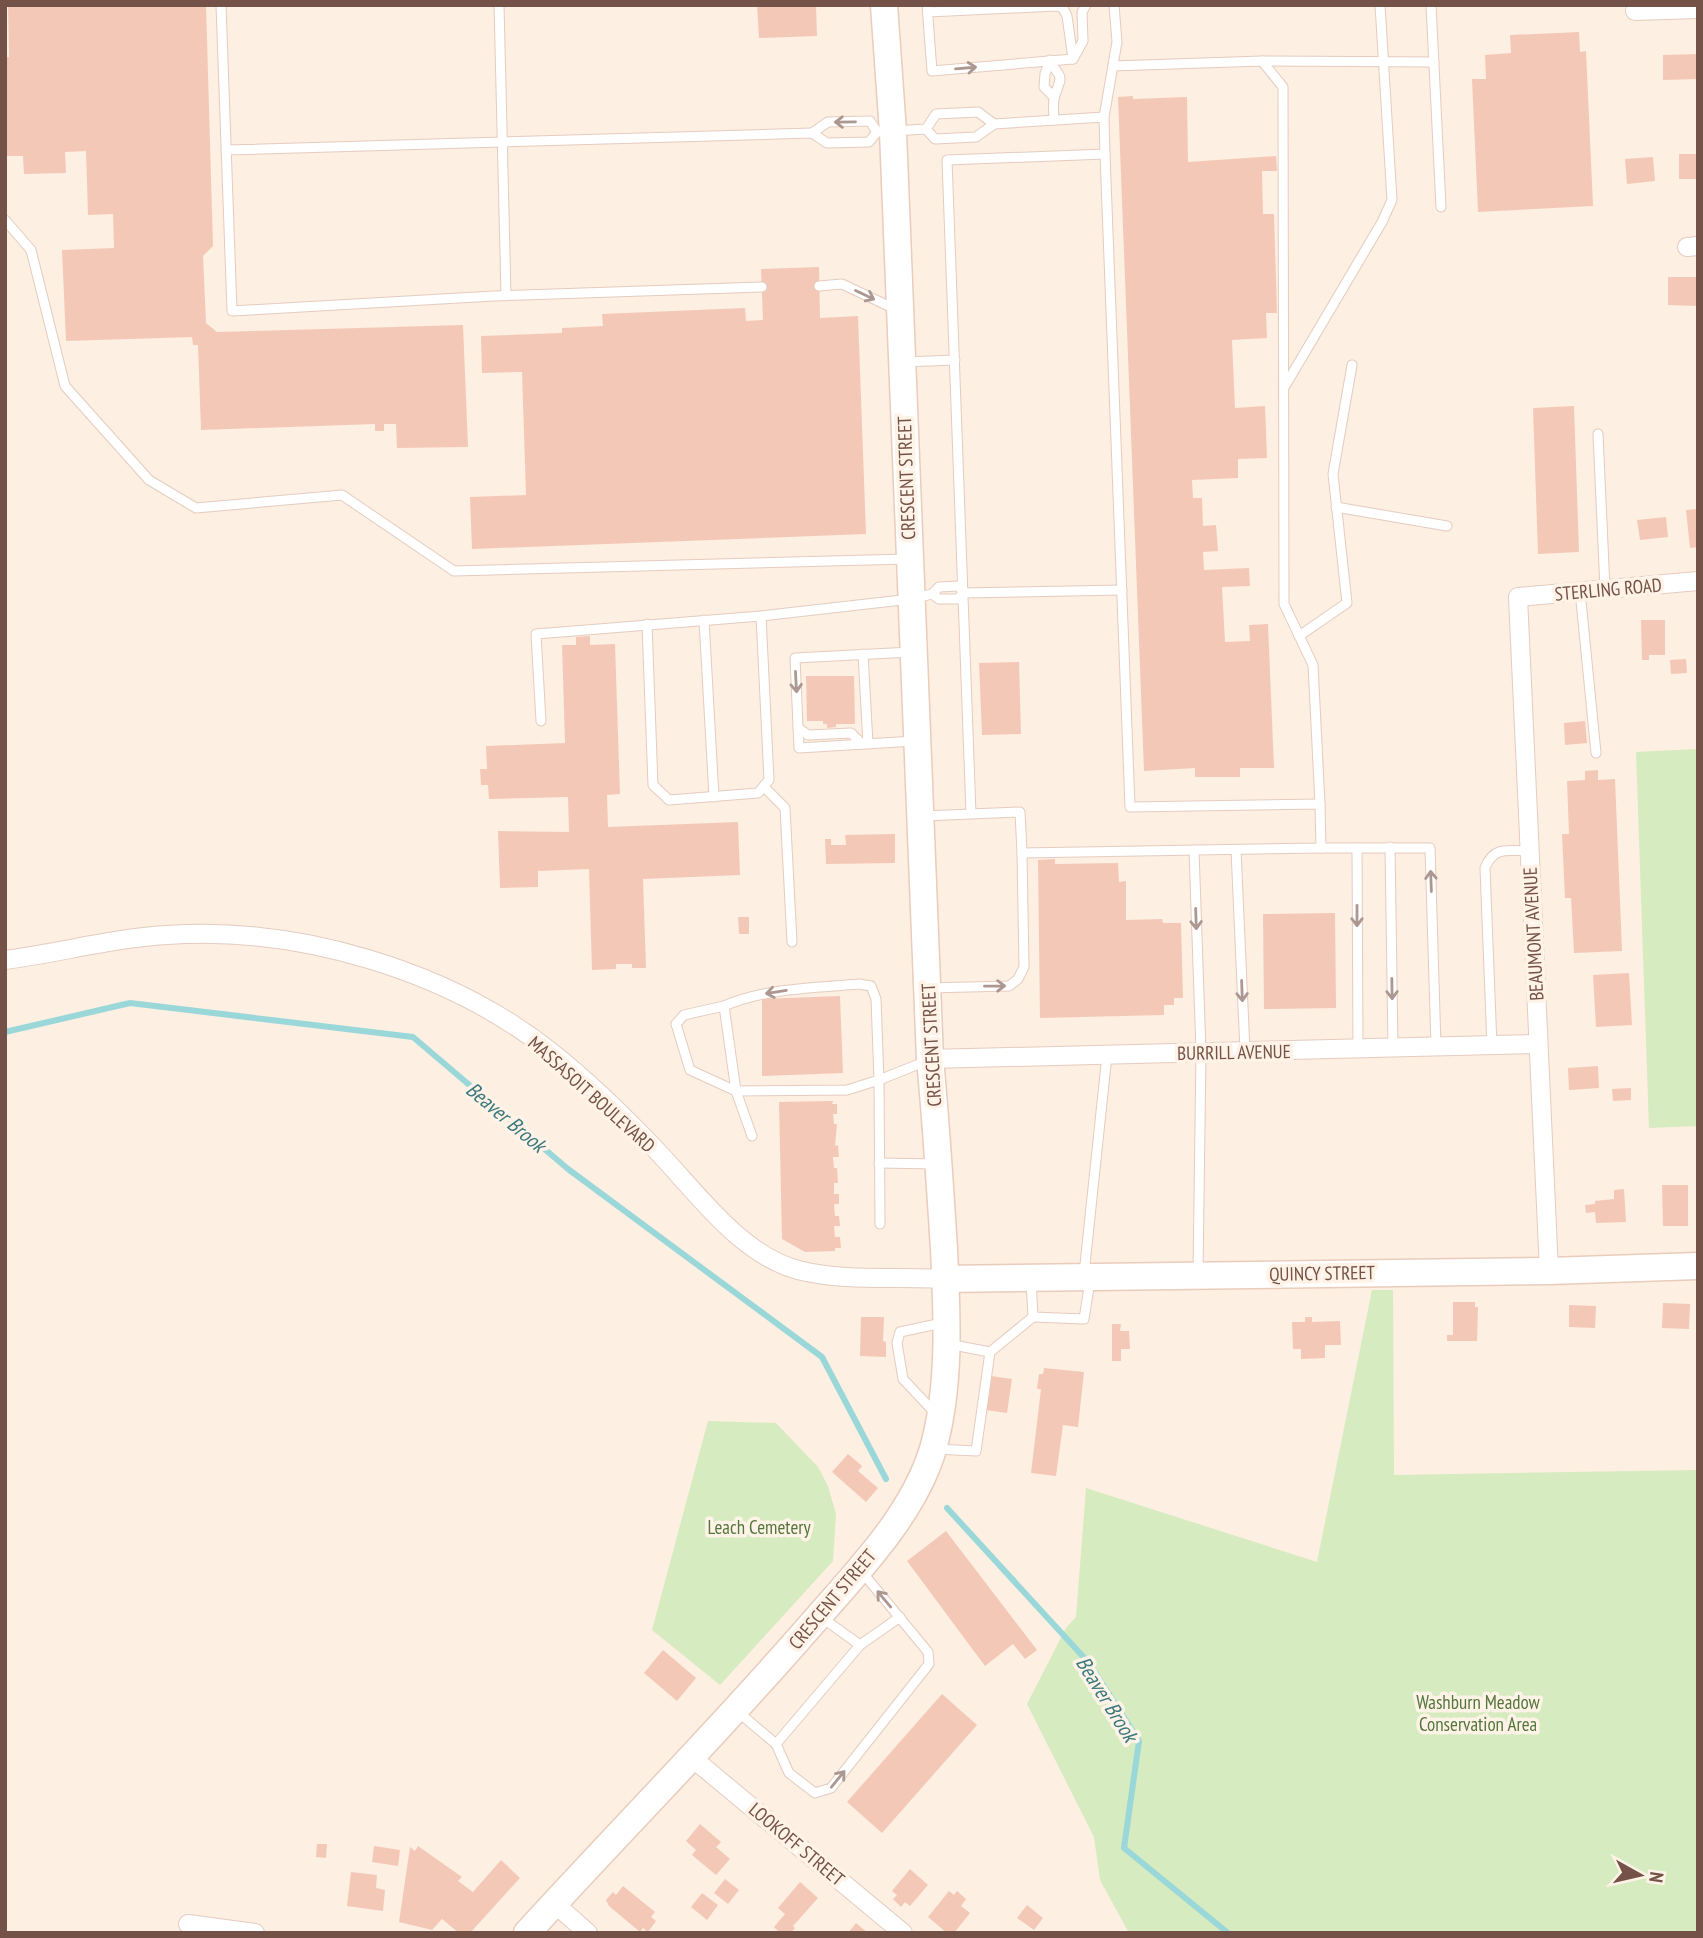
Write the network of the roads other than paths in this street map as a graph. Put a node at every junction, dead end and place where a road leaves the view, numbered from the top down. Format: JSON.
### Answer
{"nodes":[{"id":1,"x":221,"y":5,"type":"edge"},
{"id":2,"x":499,"y":5,"type":"edge"},
{"id":3,"x":884,"y":5,"type":"edge"},
{"id":4,"x":1114,"y":5,"type":"edge"},
{"id":5,"x":1380,"y":5,"type":"edge"},
{"id":6,"x":1431,"y":5,"type":"edge"},
{"id":7,"x":1082,"y":8,"type":"edge"},
{"id":8,"x":927,"y":9,"type":"edge"},
{"id":9,"x":1698,"y":9,"type":"edge"},
{"id":10,"x":1635,"y":11,"type":"dead end"},
{"id":11,"x":1073,"y":59,"type":"junction"},
{"id":12,"x":1050,"y":61,"type":"junction"},
{"id":13,"x":1262,"y":61,"type":"junction"},
{"id":14,"x":1383,"y":62,"type":"junction"},
{"id":15,"x":1434,"y":62,"type":"junction"},
{"id":16,"x":1113,"y":66,"type":"junction"},
{"id":17,"x":1104,"y":117,"type":"junction"},
{"id":18,"x":1054,"y":120,"type":"junction"},
{"id":19,"x":994,"y":124,"type":"junction"},
{"id":20,"x":926,"y":129,"type":"junction"},
{"id":21,"x":885,"y":132,"type":"junction"},
{"id":22,"x":812,"y":134,"type":"junction"},
{"id":23,"x":503,"y":142,"type":"junction"},
{"id":24,"x":226,"y":150,"type":"junction"},
{"id":25,"x":1105,"y":154,"type":"junction"},
{"id":26,"x":1441,"y":207,"type":"dead end"},
{"id":27,"x":5,"y":220,"type":"edge"},
{"id":28,"x":819,"y":286,"type":"dead end"},
{"id":29,"x":762,"y":287,"type":"dead end"},
{"id":30,"x":506,"y":295,"type":"junction"},
{"id":31,"x":900,"y":311,"type":"junction"},
{"id":32,"x":955,"y":360,"type":"junction"},
{"id":33,"x":902,"y":362,"type":"junction"},
{"id":34,"x":1352,"y":365,"type":"dead end"},
{"id":35,"x":1284,"y":387,"type":"junction"},
{"id":36,"x":1598,"y":434,"type":"dead end"},
{"id":37,"x":1336,"y":507,"type":"junction"},
{"id":38,"x":1447,"y":527,"type":"dead end"},
{"id":39,"x":909,"y":559,"type":"junction"},
{"id":40,"x":1698,"y":581,"type":"edge"},
{"id":41,"x":1605,"y":589,"type":"junction"},
{"id":42,"x":1122,"y":590,"type":"junction"},
{"id":43,"x":1580,"y":591,"type":"junction"},
{"id":44,"x":963,"y":593,"type":"junction"},
{"id":45,"x":922,"y":597,"type":"junction"},
{"id":46,"x":1518,"y":597,"type":"joint"},
{"id":47,"x":761,"y":616,"type":"junction"},
{"id":48,"x":704,"y":620,"type":"junction"},
{"id":49,"x":647,"y":624,"type":"junction"},
{"id":50,"x":1299,"y":636,"type":"junction"},
{"id":51,"x":913,"y":652,"type":"junction"},
{"id":52,"x":863,"y":654,"type":"junction"},
{"id":53,"x":541,"y":721,"type":"dead end"},
{"id":54,"x":798,"y":728,"type":"junction"},
{"id":55,"x":917,"y":741,"type":"junction"},
{"id":56,"x":865,"y":744,"type":"junction"},
{"id":57,"x":1596,"y":753,"type":"dead end"},
{"id":58,"x":764,"y":787,"type":"junction"},
{"id":59,"x":713,"y":797,"type":"junction"},
{"id":60,"x":1320,"y":804,"type":"junction"},
{"id":61,"x":971,"y":814,"type":"junction"},
{"id":62,"x":920,"y":816,"type":"junction"},
{"id":63,"x":1390,"y":847,"type":"junction"},
{"id":64,"x":1321,"y":848,"type":"junction"},
{"id":65,"x":1357,"y":848,"type":"junction"},
{"id":66,"x":1194,"y":850,"type":"junction"},
{"id":67,"x":1236,"y":850,"type":"junction"},
{"id":68,"x":1530,"y":851,"type":"junction"},
{"id":69,"x":1022,"y":853,"type":"junction"},
{"id":70,"x":792,"y":942,"type":"dead end"},
{"id":71,"x":5,"y":960,"type":"edge"},
{"id":72,"x":927,"y":988,"type":"junction"},
{"id":73,"x":724,"y":1006,"type":"junction"},
{"id":74,"x":1538,"y":1044,"type":"junction"},
{"id":75,"x":1492,"y":1046,"type":"junction"},
{"id":76,"x":1436,"y":1047,"type":"junction"},
{"id":77,"x":1393,"y":1048,"type":"junction"},
{"id":78,"x":1358,"y":1049,"type":"junction"},
{"id":79,"x":1245,"y":1051,"type":"junction"},
{"id":80,"x":1200,"y":1052,"type":"junction"},
{"id":81,"x":1107,"y":1055,"type":"junction"},
{"id":82,"x":930,"y":1059,"type":"junction"},
{"id":83,"x":879,"y":1080,"type":"junction"},
{"id":84,"x":736,"y":1091,"type":"junction"},
{"id":85,"x":752,"y":1136,"type":"dead end"},
{"id":86,"x":879,"y":1163,"type":"junction"},
{"id":87,"x":939,"y":1164,"type":"junction"},
{"id":88,"x":880,"y":1224,"type":"dead end"},
{"id":89,"x":1698,"y":1266,"type":"edge"},
{"id":90,"x":1549,"y":1271,"type":"junction"},
{"id":91,"x":1198,"y":1275,"type":"junction"},
{"id":92,"x":1087,"y":1276,"type":"junction"},
{"id":93,"x":945,"y":1279,"type":"junction"},
{"id":94,"x":1031,"y":1279,"type":"junction"},
{"id":95,"x":1033,"y":1317,"type":"junction"},
{"id":96,"x":946,"y":1333,"type":"junction"},
{"id":97,"x":990,"y":1352,"type":"junction"},
{"id":98,"x":938,"y":1417,"type":"junction"},
{"id":99,"x":933,"y":1449,"type":"junction"},
{"id":100,"x":859,"y":1569,"type":"junction"},
{"id":101,"x":819,"y":1616,"type":"junction"},
{"id":102,"x":900,"y":1616,"type":"junction"},
{"id":103,"x":860,"y":1645,"type":"junction"},
{"id":104,"x":737,"y":1711,"type":"junction"},
{"id":105,"x":776,"y":1744,"type":"junction"},
{"id":106,"x":690,"y":1756,"type":"junction"},
{"id":107,"x":554,"y":1903,"type":"junction"},
{"id":108,"x":188,"y":1924,"type":"dead end"},
{"id":109,"x":255,"y":1933,"type":"edge"},
{"id":110,"x":527,"y":1933,"type":"edge"},
{"id":111,"x":588,"y":1933,"type":"edge"},
{"id":112,"x":903,"y":1933,"type":"edge"}],
"edges":[{"from":1,"to":24,"type":"lane"},
{"from":2,"to":23,"type":"lane"},
{"from":3,"to":21,"type":"main road","name":"CRESCENT STREET"},
{"from":4,"to":16,"type":"lane"},
{"from":5,"to":14,"type":"lane"},
{"from":6,"to":15,"type":"lane"},
{"from":7,"to":11,"type":"lane"},
{"from":8,"to":11,"type":"lane"},
{"from":8,"to":12,"type":"lane","one_way":true},
{"from":9,"to":10,"type":"street"},
{"from":11,"to":12,"type":"lane"},
{"from":12,"to":18,"type":"lane"},
{"from":13,"to":14,"type":"lane"},
{"from":13,"to":16,"type":"lane"},
{"from":13,"to":35,"type":"lane"},
{"from":14,"to":15,"type":"lane"},
{"from":14,"to":35,"type":"lane"},
{"from":15,"to":26,"type":"lane"},
{"from":16,"to":17,"type":"lane"},
{"from":17,"to":18,"type":"lane"},
{"from":17,"to":25,"type":"lane"},
{"from":18,"to":19,"type":"lane"},
{"from":19,"to":20,"type":"lane"},
{"from":19,"to":20,"type":"lane"},
{"from":20,"to":21,"type":"lane"},
{"from":21,"to":22,"type":"lane"},
{"from":21,"to":22,"type":"lane","one_way":true},
{"from":21,"to":31,"type":"main road","name":"CRESCENT STREET"},
{"from":22,"to":23,"type":"lane"},
{"from":23,"to":24,"type":"lane"},
{"from":23,"to":30,"type":"lane"},
{"from":24,"to":30,"type":"lane"},
{"from":25,"to":32,"type":"lane"},
{"from":25,"to":42,"type":"lane"},
{"from":27,"to":39,"type":"lane"},
{"from":28,"to":31,"type":"lane","one_way":true},
{"from":29,"to":30,"type":"lane"},
{"from":31,"to":33,"type":"main road","name":"CRESCENT STREET"},
{"from":32,"to":33,"type":"lane"},
{"from":32,"to":44,"type":"lane"},
{"from":33,"to":39,"type":"main road","name":"CRESCENT STREET"},
{"from":34,"to":37,"type":"lane"},
{"from":35,"to":50,"type":"lane"},
{"from":36,"to":41,"type":"lane"},
{"from":37,"to":38,"type":"lane"},
{"from":37,"to":50,"type":"lane"},
{"from":39,"to":45,"type":"main road","name":"CRESCENT STREET"},
{"from":40,"to":41,"type":"street","name":"STERLING ROAD"},
{"from":41,"to":43,"type":"street","name":"STERLING ROAD"},
{"from":42,"to":44,"type":"lane"},
{"from":42,"to":60,"type":"lane"},
{"from":43,"to":46,"type":"street","name":"STERLING ROAD"},
{"from":43,"to":57,"type":"lane"},
{"from":44,"to":45,"type":"lane"},
{"from":44,"to":61,"type":"lane"},
{"from":45,"to":47,"type":"lane"},
{"from":45,"to":51,"type":"main road","name":"CRESCENT STREET"},
{"from":46,"to":68,"type":"street","name":"BEAUMONT AVENUE"},
{"from":47,"to":48,"type":"lane"},
{"from":47,"to":58,"type":"lane"},
{"from":48,"to":49,"type":"lane"},
{"from":48,"to":59,"type":"lane"},
{"from":49,"to":53,"type":"lane"},
{"from":49,"to":59,"type":"lane"},
{"from":50,"to":60,"type":"lane"},
{"from":51,"to":52,"type":"lane"},
{"from":51,"to":55,"type":"main road","name":"CRESCENT STREET"},
{"from":52,"to":54,"type":"lane","one_way":true},
{"from":52,"to":56,"type":"lane"},
{"from":54,"to":56,"type":"lane"},
{"from":54,"to":56,"type":"lane"},
{"from":55,"to":56,"type":"lane"},
{"from":55,"to":62,"type":"main road","name":"CRESCENT STREET"},
{"from":58,"to":59,"type":"lane"},
{"from":58,"to":70,"type":"lane"},
{"from":60,"to":64,"type":"lane"},
{"from":61,"to":62,"type":"lane"},
{"from":61,"to":69,"type":"lane"},
{"from":62,"to":72,"type":"main road","name":"CRESCENT STREET"},
{"from":63,"to":65,"type":"lane"},
{"from":76,"to":63,"type":"lane","one_way":true},
{"from":63,"to":77,"type":"lane","one_way":true},
{"from":64,"to":65,"type":"lane"},
{"from":64,"to":67,"type":"lane"},
{"from":65,"to":78,"type":"lane","one_way":true},
{"from":66,"to":67,"type":"lane"},
{"from":66,"to":69,"type":"lane"},
{"from":66,"to":80,"type":"lane","one_way":true},
{"from":67,"to":79,"type":"lane","one_way":true},
{"from":68,"to":74,"type":"street","name":"BEAUMONT AVENUE"},
{"from":68,"to":75,"type":"lane"},
{"from":72,"to":69,"type":"lane","one_way":true},
{"from":71,"to":93,"type":"street","name":"MASSASOIT BOULEVARD"},
{"from":72,"to":82,"type":"main road","name":"CRESCENT STREET"},
{"from":83,"to":73,"type":"lane","one_way":true},
{"from":73,"to":84,"type":"lane"},
{"from":73,"to":84,"type":"lane"},
{"from":74,"to":75,"type":"street","name":"BURRILL AVENUE"},
{"from":74,"to":90,"type":"street","name":"BEAUMONT AVENUE"},
{"from":75,"to":76,"type":"street","name":"BURRILL AVENUE"},
{"from":76,"to":77,"type":"street","name":"BURRILL AVENUE"},
{"from":77,"to":78,"type":"street","name":"BURRILL AVENUE"},
{"from":78,"to":79,"type":"street","name":"BURRILL AVENUE"},
{"from":79,"to":80,"type":"street","name":"BURRILL AVENUE"},
{"from":80,"to":81,"type":"street","name":"BURRILL AVENUE"},
{"from":80,"to":91,"type":"lane"},
{"from":81,"to":82,"type":"street","name":"BURRILL AVENUE"},
{"from":81,"to":92,"type":"lane"},
{"from":82,"to":83,"type":"lane"},
{"from":82,"to":87,"type":"main road","name":"CRESCENT STREET"},
{"from":83,"to":84,"type":"lane"},
{"from":83,"to":86,"type":"lane"},
{"from":84,"to":85,"type":"lane"},
{"from":86,"to":87,"type":"lane"},
{"from":86,"to":88,"type":"lane"},
{"from":87,"to":93,"type":"main road","name":"CRESCENT STREET"},
{"from":89,"to":90,"type":"main road","name":"QUINCY STREET"},
{"from":90,"to":91,"type":"main road","name":"QUINCY STREET"},
{"from":91,"to":92,"type":"main road","name":"QUINCY STREET"},
{"from":92,"to":94,"type":"main road","name":"QUINCY STREET"},
{"from":92,"to":95,"type":"lane"},
{"from":93,"to":94,"type":"main road","name":"QUINCY STREET"},
{"from":93,"to":96,"type":"main road","name":"CRESCENT STREET"},
{"from":94,"to":95,"type":"lane"},
{"from":95,"to":97,"type":"lane"},
{"from":96,"to":97,"type":"lane"},
{"from":96,"to":98,"type":"main road","name":"CRESCENT STREET"},
{"from":96,"to":98,"type":"lane"},
{"from":97,"to":99,"type":"lane"},
{"from":98,"to":99,"type":"main road","name":"CRESCENT STREET"},
{"from":99,"to":100,"type":"main road","name":"CRESCENT STREET"},
{"from":100,"to":101,"type":"main road","name":"CRESCENT STREET"},
{"from":102,"to":100,"type":"lane","one_way":true},
{"from":101,"to":103,"type":"lane"},
{"from":101,"to":104,"type":"main road","name":"CRESCENT STREET"},
{"from":102,"to":103,"type":"lane"},
{"from":105,"to":102,"type":"lane","one_way":true},
{"from":103,"to":105,"type":"lane"},
{"from":104,"to":105,"type":"lane"},
{"from":104,"to":106,"type":"main road","name":"CRESCENT STREET"},
{"from":106,"to":107,"type":"main road","name":"CRESCENT STREET"},
{"from":106,"to":112,"type":"street","name":"LOOKOFF STREET"},
{"from":107,"to":110,"type":"main road","name":"CRESCENT STREET"},
{"from":107,"to":111,"type":"street"},
{"from":108,"to":109,"type":"street"}]}
